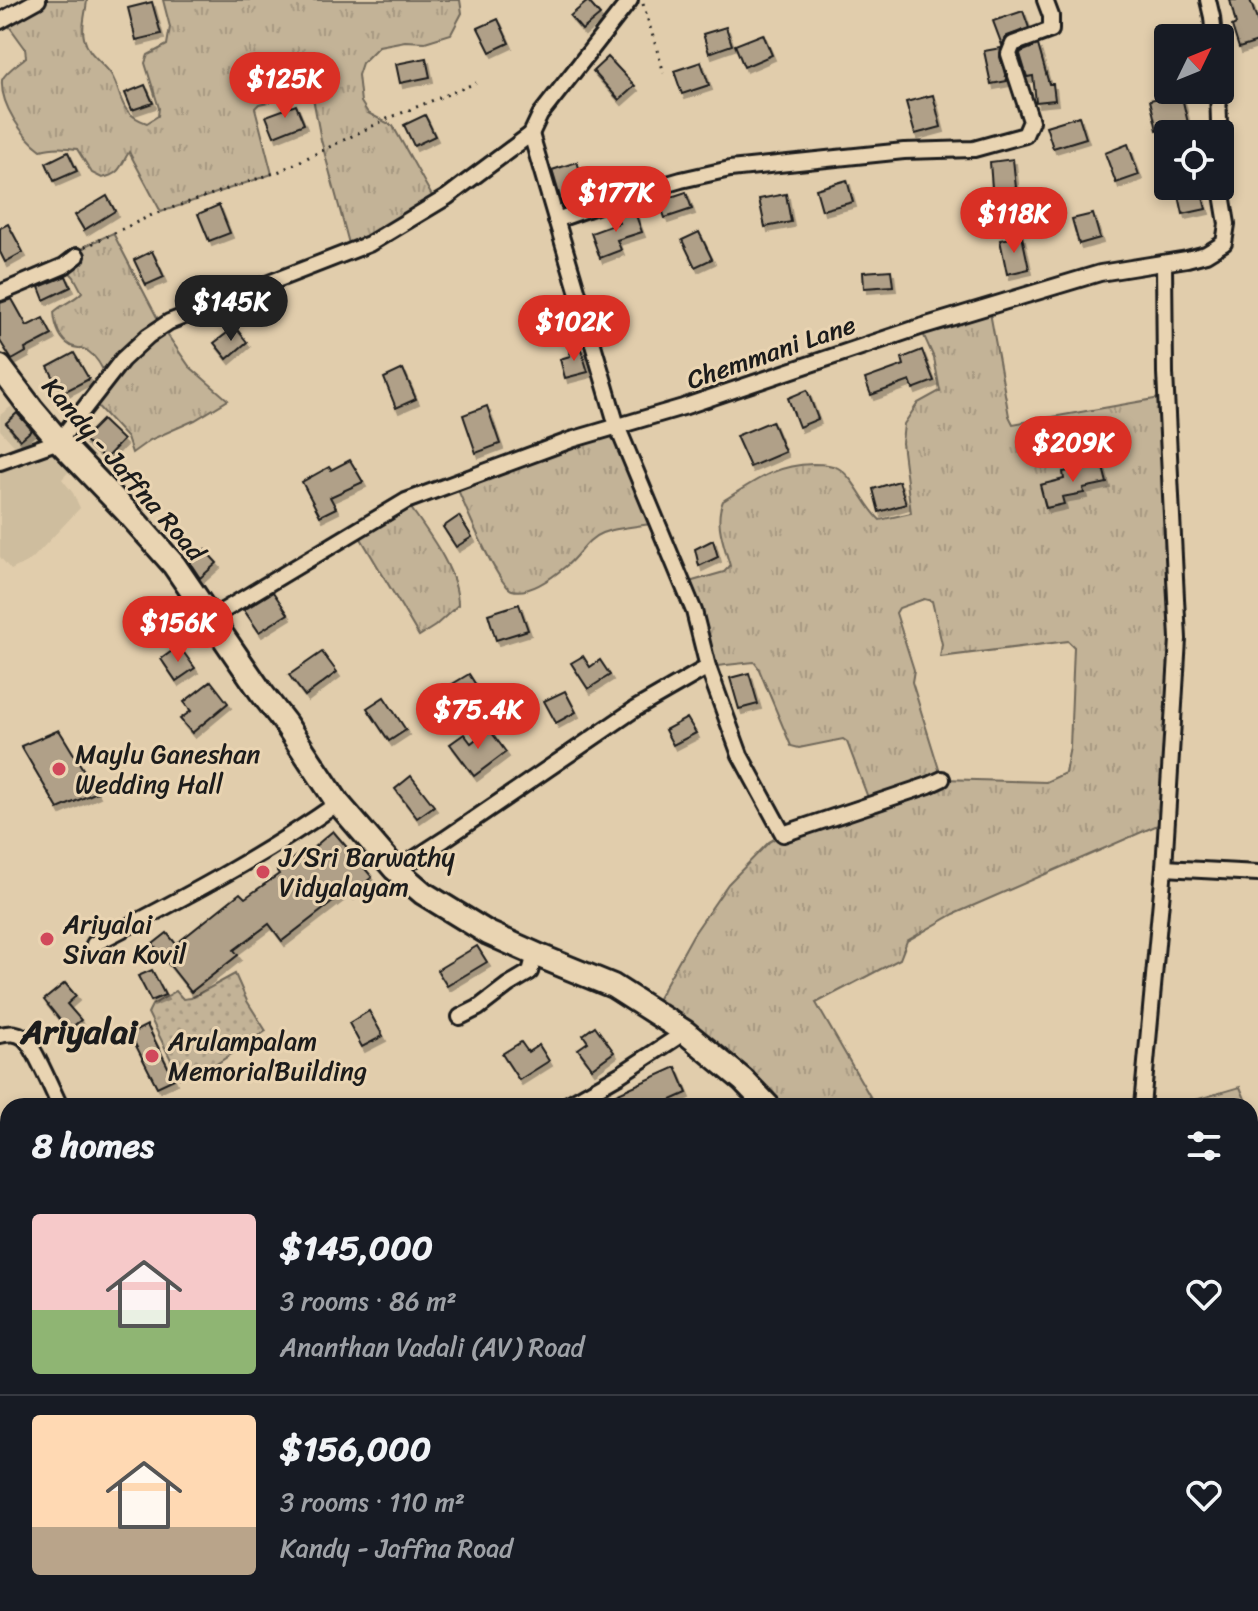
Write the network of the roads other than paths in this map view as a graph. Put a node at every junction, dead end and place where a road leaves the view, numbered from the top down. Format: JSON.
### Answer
{"nodes":[{"id":1,"x":38,"y":0,"type":"edge"},
{"id":2,"x":630,"y":0,"type":"edge"},
{"id":3,"x":1045,"y":0,"type":"edge"},
{"id":4,"x":1208,"y":0,"type":"edge"},
{"id":5,"x":0,"y":21,"type":"edge"},
{"id":6,"x":1212,"y":24,"type":"edge"},
{"id":7,"x":1218,"y":104,"type":"edge"},
{"id":8,"x":531,"y":134,"type":"junction"},
{"id":9,"x":556,"y":220,"type":"junction"},
{"id":10,"x":77,"y":256,"type":"road end"},
{"id":11,"x":1164,"y":263,"type":"junction"},
{"id":12,"x":0,"y":293,"type":"edge"},
{"id":13,"x":0,"y":367,"type":"edge"},
{"id":14,"x":617,"y":426,"type":"junction"},
{"id":15,"x":59,"y":441,"type":"junction"},
{"id":16,"x":0,"y":462,"type":"edge"},
{"id":17,"x":211,"y":618,"type":"junction"},
{"id":18,"x":708,"y":667,"type":"junction"},
{"id":19,"x":942,"y":779,"type":"dead end"},
{"id":20,"x":338,"y":803,"type":"junction"},
{"id":21,"x":1164,"y":868,"type":"junction"},
{"id":22,"x":397,"y":870,"type":"junction"},
{"id":23,"x":1258,"y":873,"type":"edge"},
{"id":24,"x":94,"y":944,"type":"dead end"},
{"id":25,"x":535,"y":954,"type":"junction"},
{"id":26,"x":460,"y":1017,"type":"dead end"},
{"id":27,"x":685,"y":1032,"type":"junction"},
{"id":28,"x":0,"y":1035,"type":"edge"},
{"id":29,"x":56,"y":1098,"type":"edge"},
{"id":30,"x":579,"y":1098,"type":"edge"},
{"id":31,"x":760,"y":1098,"type":"edge"},
{"id":32,"x":1143,"y":1098,"type":"edge"}],
"edges":[{"from":1,"to":5,"type":"street"},
{"from":2,"to":8,"type":"street"},
{"from":3,"to":9,"type":"street"},
{"from":4,"to":6,"type":"street"},
{"from":7,"to":11,"type":"street","name":"Chemmani Lane"},
{"from":8,"to":9,"type":"street"},
{"from":8,"to":15,"type":"street"},
{"from":9,"to":14,"type":"street"},
{"from":10,"to":12,"type":"street"},
{"from":11,"to":14,"type":"street","name":"Chemmani Lane"},
{"from":11,"to":21,"type":"street"},
{"from":13,"to":15,"type":"highway","name":"Kandy - Jaffna Road"},
{"from":14,"to":17,"type":"street","name":"Chemmani Lane"},
{"from":14,"to":18,"type":"street"},
{"from":15,"to":16,"type":"street"},
{"from":15,"to":17,"type":"highway","name":"Kandy - Jaffna Road"},
{"from":17,"to":20,"type":"highway","name":"Kandy - Jaffna Road"},
{"from":18,"to":19,"type":"street"},
{"from":18,"to":22,"type":"street"},
{"from":20,"to":22,"type":"highway","name":"Kandy - Jaffna Road"},
{"from":20,"to":24,"type":"street"},
{"from":21,"to":23,"type":"street"},
{"from":21,"to":32,"type":"street"},
{"from":22,"to":25,"type":"highway","name":"Kandy - Jaffna Road"},
{"from":25,"to":26,"type":"street"},
{"from":25,"to":27,"type":"highway","name":"Kandy - Jaffna Road"},
{"from":27,"to":30,"type":"street"},
{"from":27,"to":31,"type":"highway","name":"Kandy - Jaffna Road"},
{"from":28,"to":29,"type":"street"}]}
